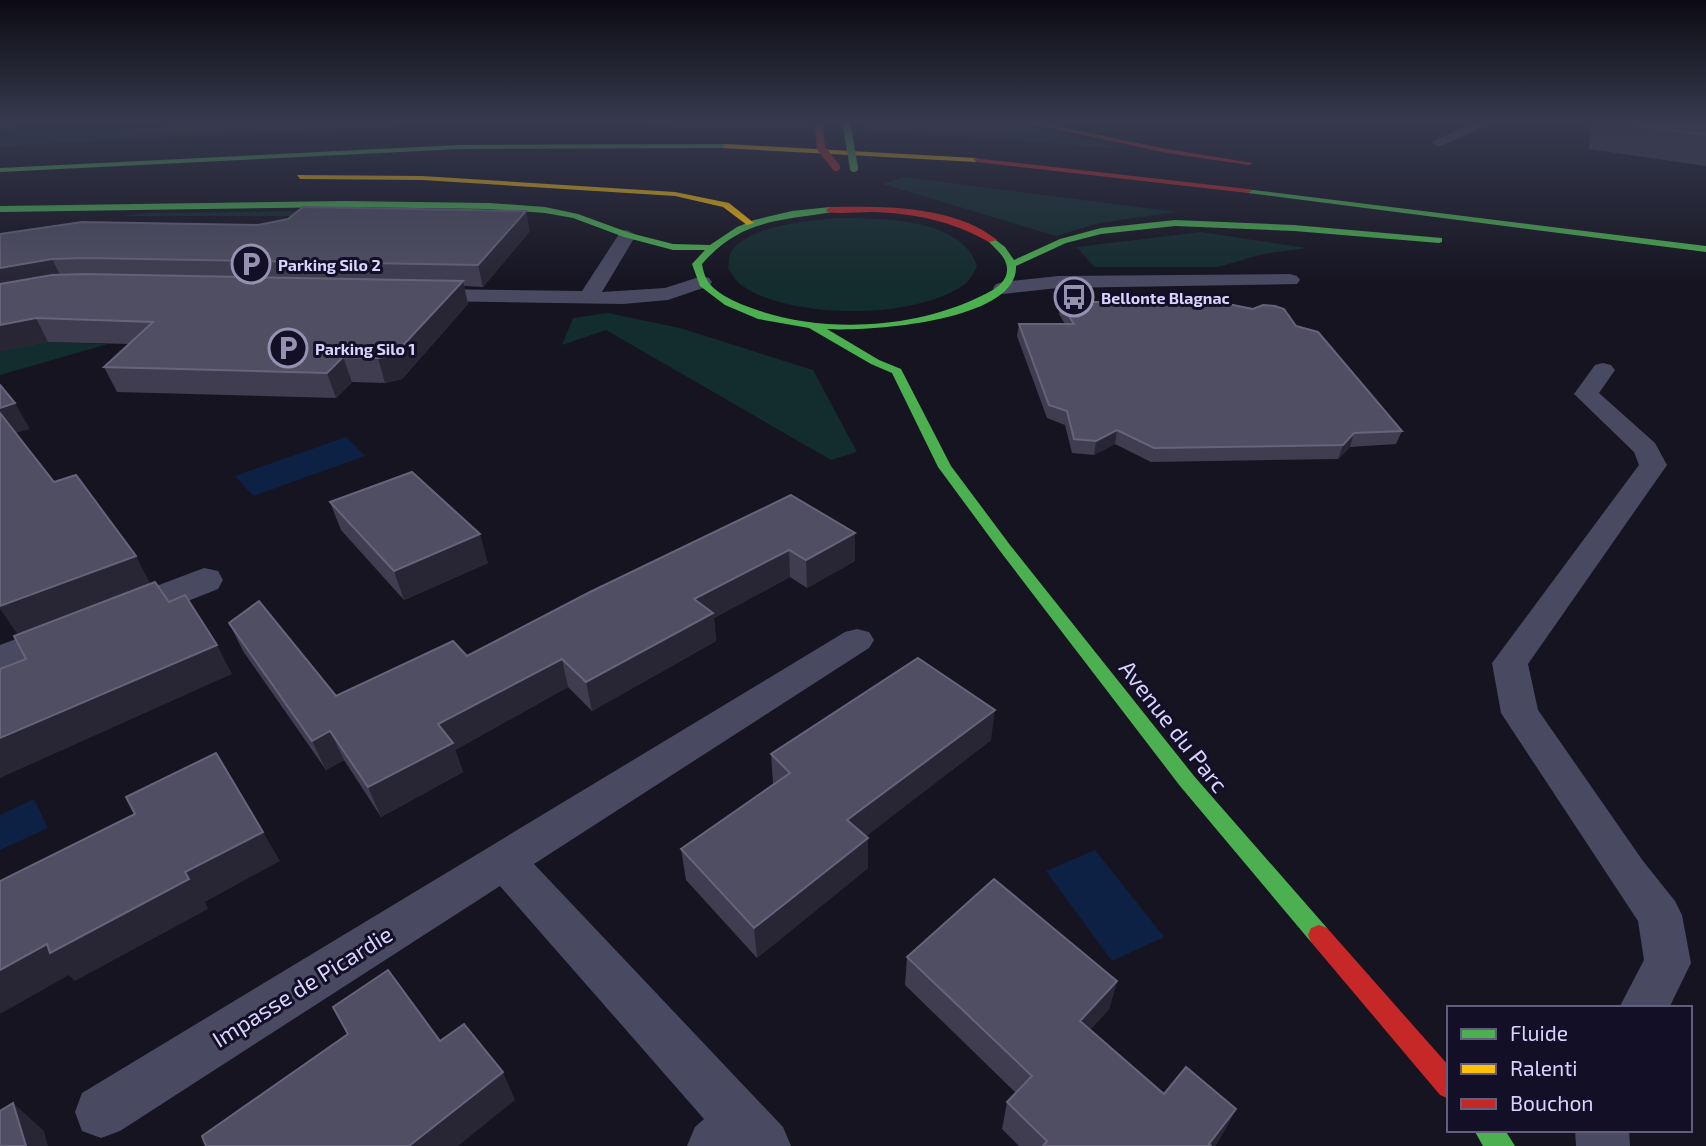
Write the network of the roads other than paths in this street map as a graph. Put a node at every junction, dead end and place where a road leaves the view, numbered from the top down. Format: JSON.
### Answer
{"nodes":[{"id":1,"x":185,"y":176,"type":"edge"},
{"id":2,"x":836,"y":176,"type":"edge"},
{"id":3,"x":858,"y":176,"type":"edge"},
{"id":4,"x":1138,"y":176,"type":"edge"},
{"id":5,"x":1251,"y":176,"type":"edge"},
{"id":6,"x":286,"y":177,"type":"dead end"},
{"id":7,"x":0,"y":181,"type":"edge"},
{"id":8,"x":0,"y":209,"type":"edge"},
{"id":9,"x":811,"y":211,"type":"junction"},
{"id":10,"x":911,"y":213,"type":"junction"},
{"id":11,"x":750,"y":223,"type":"junction"},
{"id":12,"x":1706,"y":233,"type":"edge"},
{"id":13,"x":627,"y":235,"type":"junction"},
{"id":14,"x":1461,"y":242,"type":"dead end"},
{"id":15,"x":707,"y":247,"type":"junction"},
{"id":16,"x":1706,"y":249,"type":"edge"},
{"id":17,"x":1615,"y":254,"type":"dead end"},
{"id":18,"x":1706,"y":262,"type":"edge"},
{"id":19,"x":1013,"y":264,"type":"junction"},
{"id":20,"x":1290,"y":280,"type":"dead end"},
{"id":21,"x":702,"y":282,"type":"junction"},
{"id":22,"x":1003,"y":288,"type":"junction"},
{"id":23,"x":412,"y":295,"type":"edge"},
{"id":24,"x":587,"y":299,"type":"junction"},
{"id":25,"x":936,"y":318,"type":"junction"},
{"id":26,"x":812,"y":325,"type":"junction"},
{"id":27,"x":919,"y":335,"type":"dead end"},
{"id":28,"x":912,"y":359,"type":"dead end"},
{"id":29,"x":1602,"y":370,"type":"dead end"},
{"id":30,"x":897,"y":371,"type":"junction"},
{"id":31,"x":204,"y":580,"type":"dead end"},
{"id":32,"x":857,"y":640,"type":"dead end"},
{"id":33,"x":0,"y":661,"type":"edge"},
{"id":34,"x":503,"y":860,"type":"junction"},
{"id":35,"x":1644,"y":1006,"type":"edge"},
{"id":36,"x":1447,"y":1084,"type":"edge"},
{"id":37,"x":101,"y":1112,"type":"dead end"},
{"id":38,"x":1490,"y":1132,"type":"edge"},
{"id":39,"x":740,"y":1138,"type":"edge"},
{"id":40,"x":1501,"y":1146,"type":"edge"}],
"edges":[{"from":1,"to":7,"type":"main road"},
{"from":2,"to":9,"type":"main road","bridge":true},
{"from":3,"to":10,"type":"main road","bridge":true},
{"from":4,"to":16,"type":"main road"},
{"from":5,"to":12,"type":"main road"},
{"from":6,"to":11,"type":"main road"},
{"from":8,"to":13,"type":"main road"},
{"from":9,"to":10,"type":"main road"},
{"from":9,"to":11,"type":"main road"},
{"from":10,"to":19,"type":"main road"},
{"from":11,"to":15,"type":"main road"},
{"from":13,"to":15,"type":"main road"},
{"from":13,"to":24,"type":"lane"},
{"from":14,"to":19,"type":"main road"},
{"from":15,"to":21,"type":"main road"},
{"from":17,"to":18,"type":"main road"},
{"from":19,"to":22,"type":"main road"},
{"from":20,"to":22,"type":"lane"},
{"from":21,"to":24,"type":"lane"},
{"from":21,"to":26,"type":"main road"},
{"from":22,"to":25,"type":"main road"},
{"from":23,"to":24,"type":"lane"},
{"from":25,"to":26,"type":"main road"},
{"from":25,"to":27,"type":"main road"},
{"from":26,"to":30,"type":"main road"},
{"from":28,"to":30,"type":"main road"},
{"from":29,"to":35,"type":"lane"},
{"from":30,"to":36,"type":"main road","name":"Avenue du Parc"},
{"from":31,"to":33,"type":"street"},
{"from":32,"to":34,"type":"lane","name":"Impasse de Picardie"},
{"from":34,"to":37,"type":"lane","name":"Impasse de Picardie"},
{"from":34,"to":39,"type":"lane"},
{"from":38,"to":40,"type":"main road"}]}
